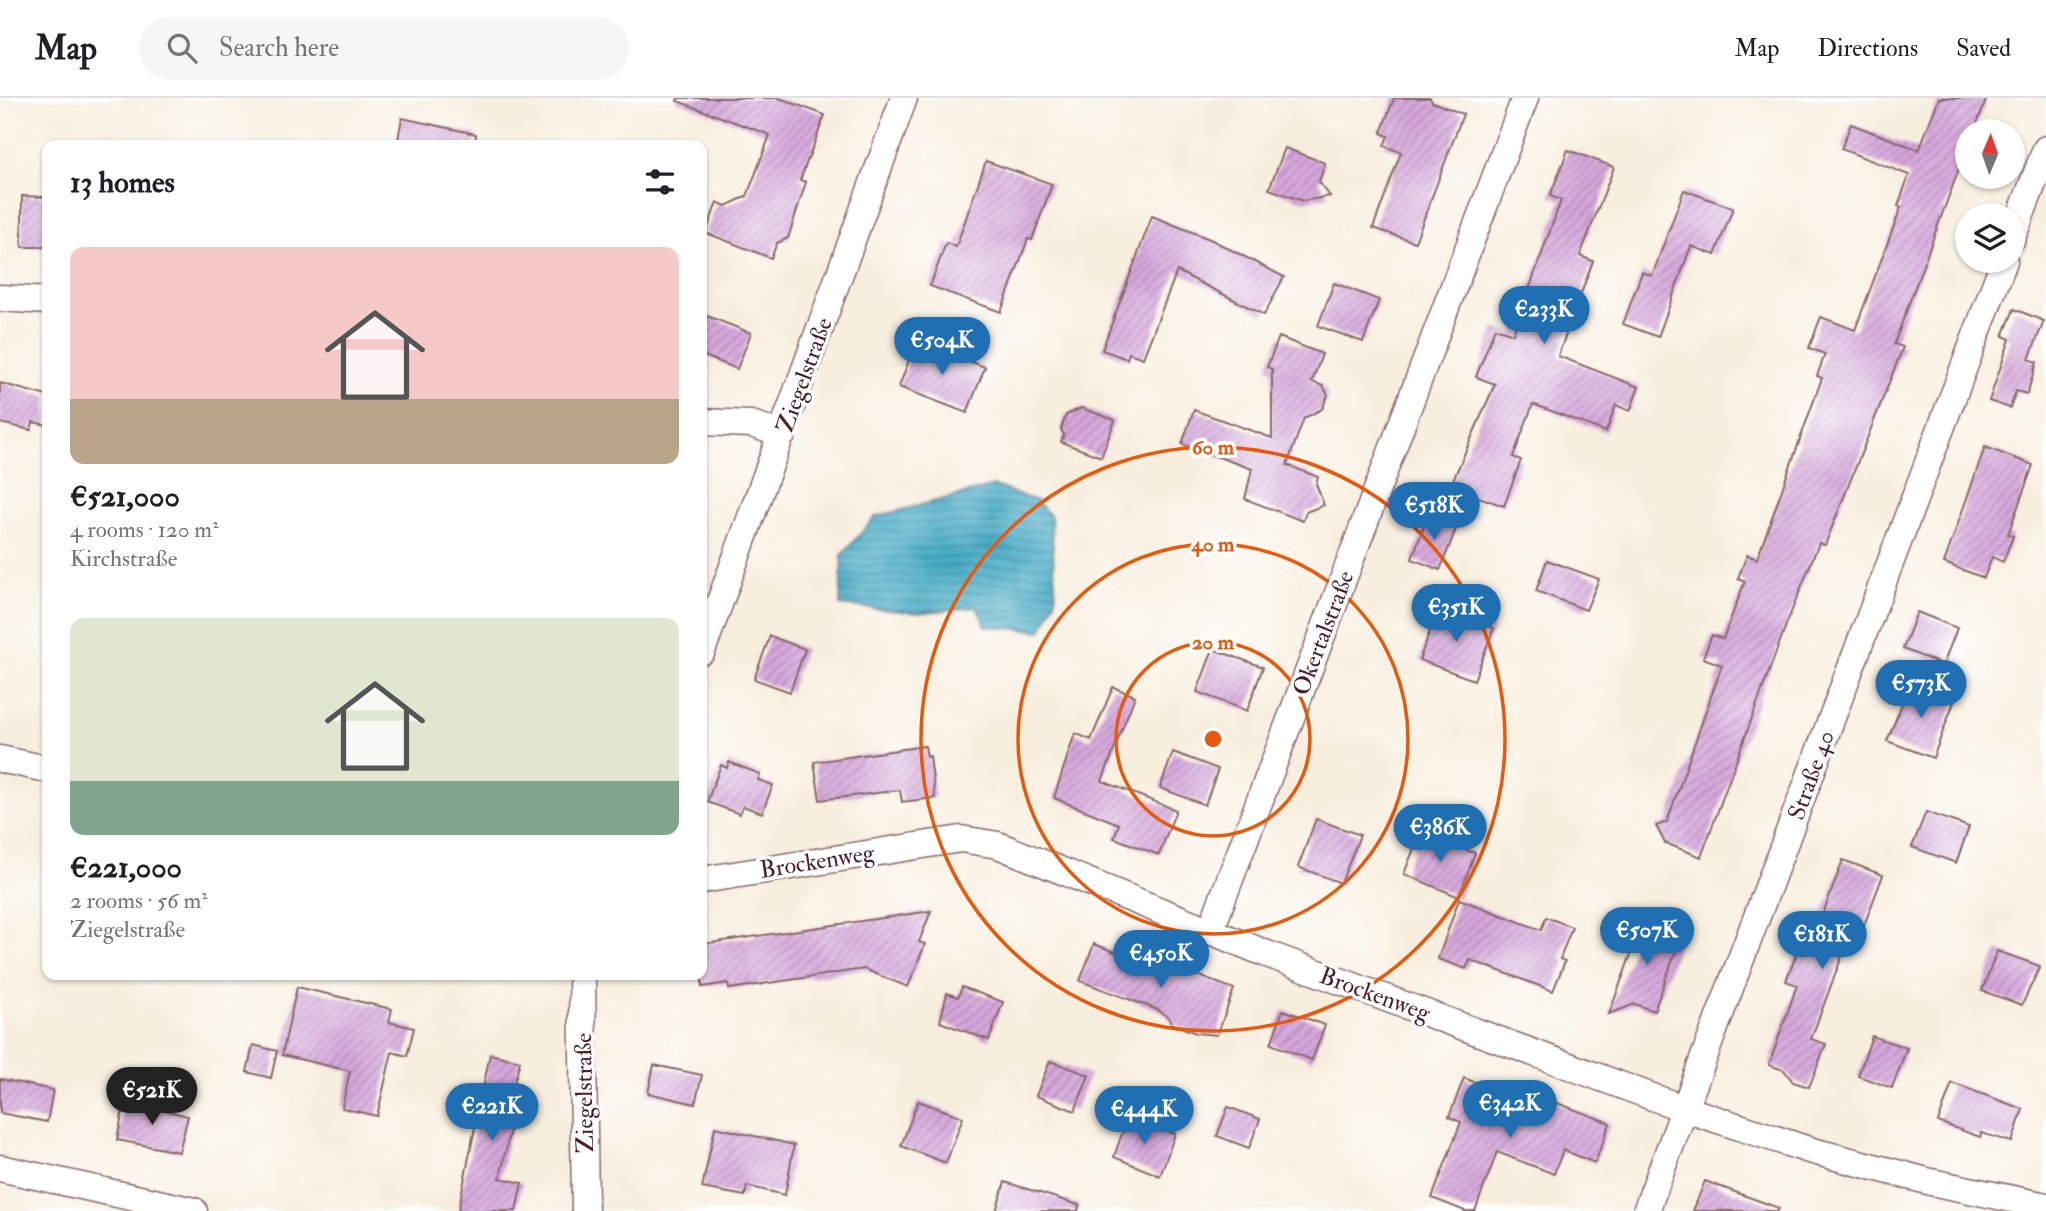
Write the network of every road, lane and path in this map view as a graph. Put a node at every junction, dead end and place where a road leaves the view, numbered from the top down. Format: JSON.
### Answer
{"nodes":[{"id":1,"x":904,"y":98,"type":"edge"},
{"id":2,"x":1525,"y":98,"type":"edge"},
{"id":3,"x":2046,"y":149,"type":"edge"},
{"id":4,"x":2025,"y":204,"type":"edge"},
{"id":5,"x":1999,"y":273,"type":"edge"},
{"id":6,"x":0,"y":298,"type":"edge"},
{"id":7,"x":42,"y":301,"type":"edge"},
{"id":8,"x":707,"y":422,"type":"edge"},
{"id":9,"x":783,"y":434,"type":"junction"},
{"id":10,"x":707,"y":638,"type":"edge"},
{"id":11,"x":0,"y":759,"type":"edge"},
{"id":12,"x":42,"y":768,"type":"edge"},
{"id":13,"x":707,"y":879,"type":"edge"},
{"id":14,"x":1210,"y":932,"type":"junction"},
{"id":15,"x":582,"y":980,"type":"edge"},
{"id":16,"x":1685,"y":1109,"type":"junction"},
{"id":17,"x":0,"y":1168,"type":"edge"},
{"id":18,"x":2046,"y":1206,"type":"edge"},
{"id":19,"x":194,"y":1211,"type":"edge"},
{"id":20,"x":585,"y":1211,"type":"edge"},
{"id":21,"x":1646,"y":1211,"type":"edge"}],
"edges":[{"from":1,"to":9,"type":"street","name":"Ziegelstraße"},
{"from":2,"to":14,"type":"street","name":"Okertalstraße"},
{"from":3,"to":4,"type":"street"},
{"from":5,"to":16,"type":"street","name":"Straße 40"},
{"from":6,"to":7,"type":"street"},
{"from":8,"to":9,"type":"street"},
{"from":9,"to":10,"type":"street","name":"Ziegelstraße"},
{"from":11,"to":12,"type":"street"},
{"from":13,"to":14,"type":"street","name":"Brockenweg"},
{"from":14,"to":16,"type":"street","name":"Brockenweg"},
{"from":15,"to":20,"type":"street","name":"Ziegelstraße"},
{"from":16,"to":18,"type":"street","name":"Brockenweg"},
{"from":16,"to":21,"type":"street","name":"Straße 40"},
{"from":17,"to":19,"type":"street"}]}
